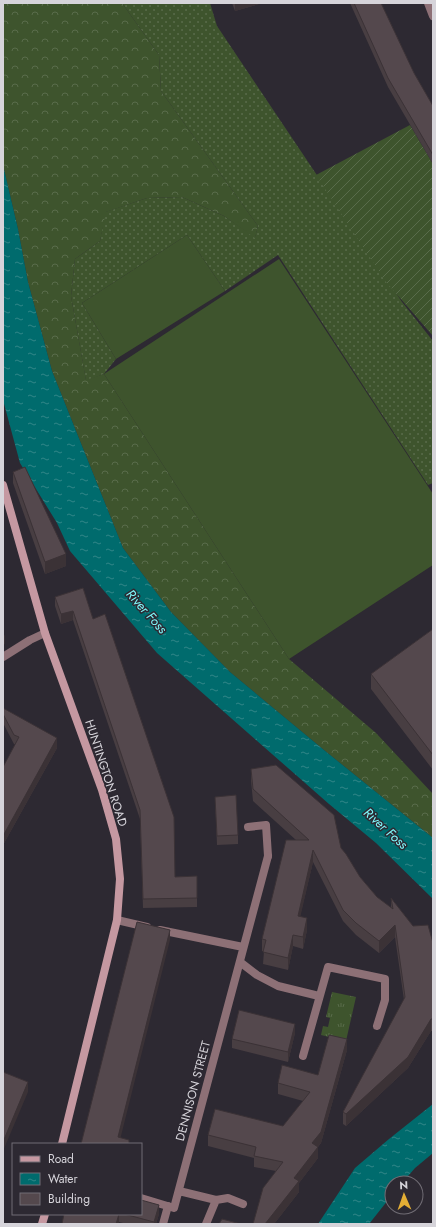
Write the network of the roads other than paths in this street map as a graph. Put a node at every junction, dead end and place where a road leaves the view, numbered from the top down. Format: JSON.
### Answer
{"nodes":[{"id":1,"x":3,"y":485,"type":"edge"},
{"id":2,"x":45,"y":633,"type":"junction"},
{"id":3,"x":3,"y":657,"type":"edge"},
{"id":4,"x":248,"y":827,"type":"dead end"},
{"id":5,"x":117,"y":920,"type":"junction"},
{"id":6,"x":243,"y":948,"type":"junction"},
{"id":7,"x":240,"y":962,"type":"junction"},
{"id":8,"x":319,"y":996,"type":"junction"},
{"id":9,"x":377,"y":1026,"type":"dead end"},
{"id":10,"x":303,"y":1056,"type":"dead end"},
{"id":11,"x":62,"y":1143,"type":"edge"},
{"id":12,"x":179,"y":1191,"type":"junction"},
{"id":13,"x":142,"y":1198,"type":"edge"},
{"id":14,"x":216,"y":1200,"type":"junction"},
{"id":15,"x":243,"y":1204,"type":"dead end"},
{"id":16,"x":168,"y":1206,"type":"junction"},
{"id":17,"x":164,"y":1224,"type":"edge"},
{"id":18,"x":206,"y":1224,"type":"edge"}],
"edges":[{"from":1,"to":2,"type":"street","name":"HUNTINGTON ROAD"},
{"from":2,"to":3,"type":"street"},
{"from":2,"to":5,"type":"street","name":"HUNTINGTON ROAD"},
{"from":4,"to":6,"type":"street","name":"DENNISON STREET"},
{"from":5,"to":6,"type":"street"},
{"from":5,"to":11,"type":"street","name":"HUNTINGTON ROAD"},
{"from":6,"to":7,"type":"street","name":"DENNISON STREET"},
{"from":7,"to":8,"type":"street"},
{"from":7,"to":12,"type":"street","name":"DENNISON STREET"},
{"from":8,"to":9,"type":"street"},
{"from":8,"to":10,"type":"street"},
{"from":12,"to":14,"type":"street"},
{"from":12,"to":16,"type":"street","name":"DENNISON STREET"},
{"from":13,"to":16,"type":"street"},
{"from":14,"to":15,"type":"street"},
{"from":14,"to":18,"type":"street"},
{"from":16,"to":17,"type":"street"}]}
